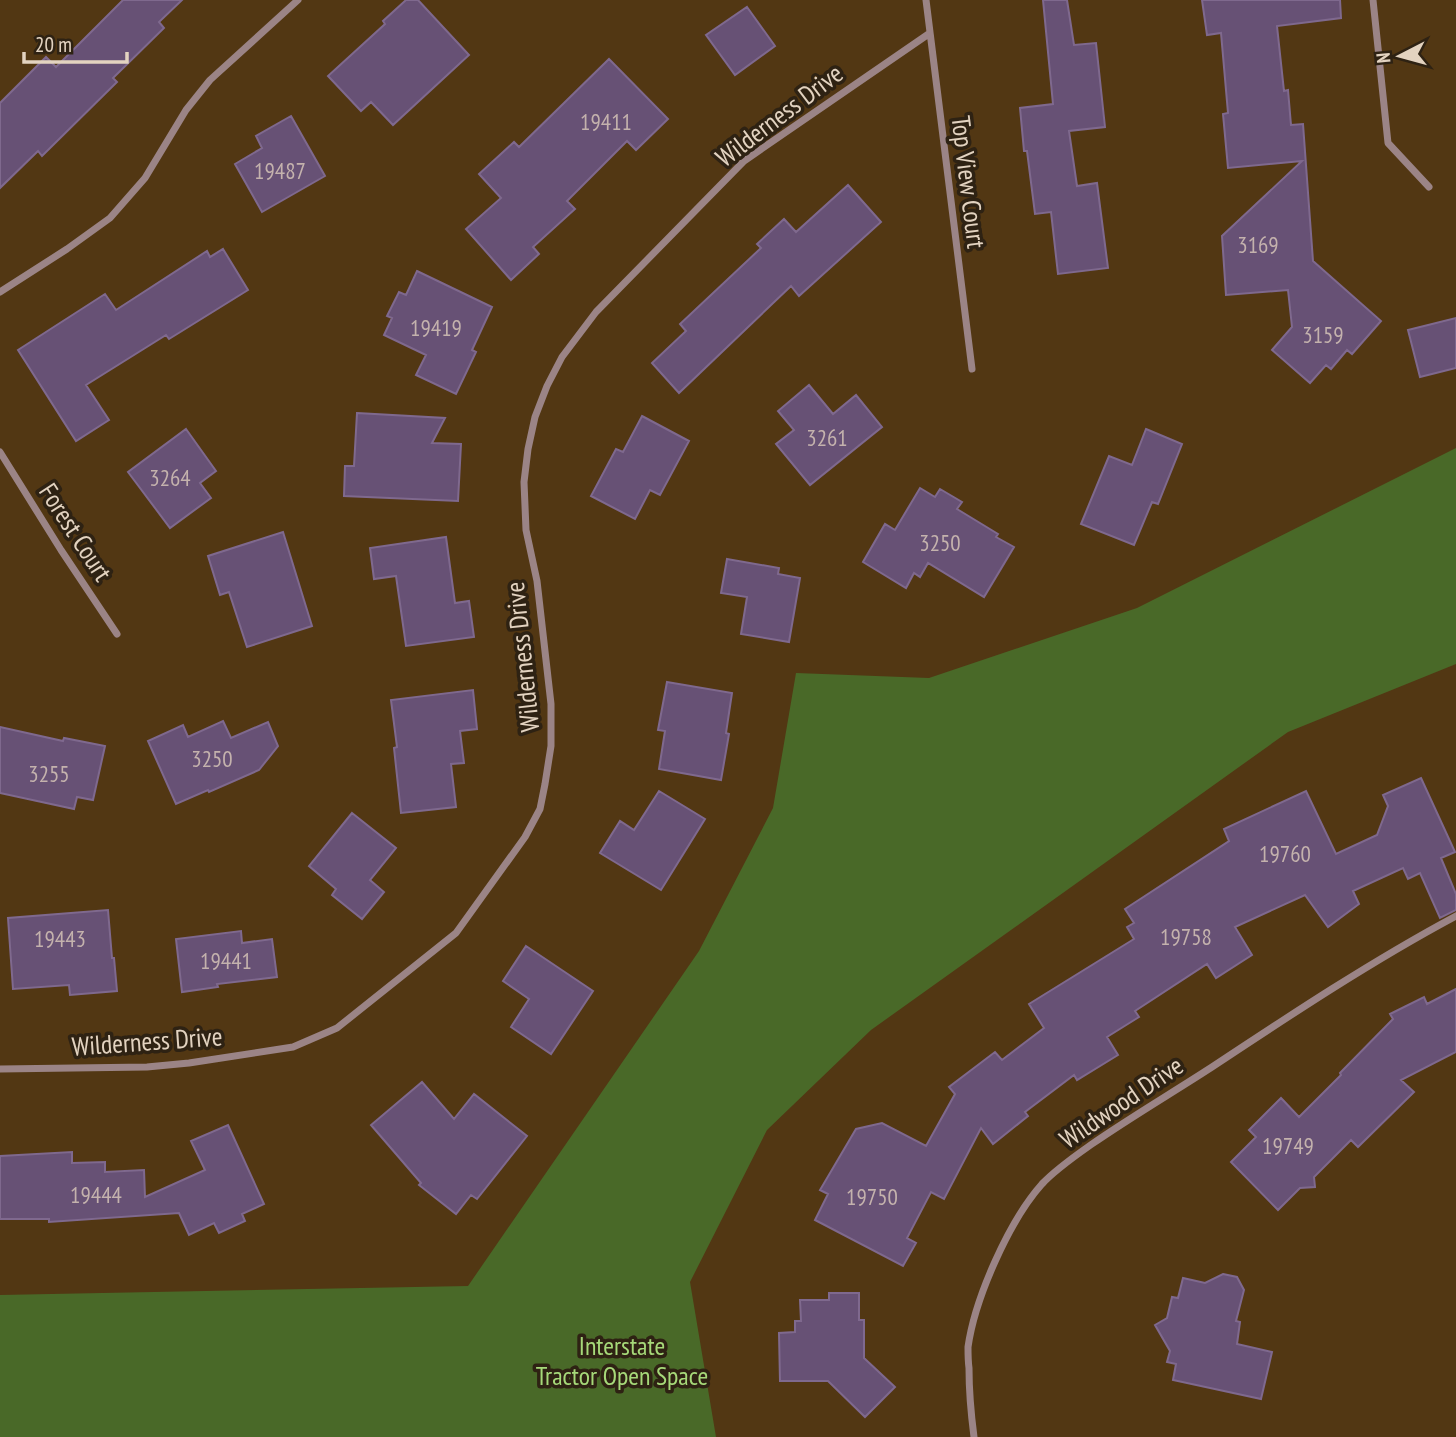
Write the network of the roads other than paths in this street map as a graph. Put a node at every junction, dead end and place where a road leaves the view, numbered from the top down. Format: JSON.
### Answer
{"nodes":[{"id":1,"x":298,"y":0,"type":"edge"},
{"id":2,"x":926,"y":0,"type":"edge"},
{"id":3,"x":1373,"y":0,"type":"edge"},
{"id":4,"x":930,"y":33,"type":"junction"},
{"id":5,"x":1429,"y":187,"type":"dead end"},
{"id":6,"x":0,"y":292,"type":"edge"},
{"id":7,"x":972,"y":369,"type":"dead end"},
{"id":8,"x":0,"y":452,"type":"edge"},
{"id":9,"x":117,"y":634,"type":"dead end"},
{"id":10,"x":1456,"y":916,"type":"edge"},
{"id":11,"x":0,"y":1069,"type":"edge"},
{"id":12,"x":974,"y":1437,"type":"edge"}],
"edges":[{"from":1,"to":6,"type":"street"},
{"from":2,"to":4,"type":"street","name":"Top View Court"},
{"from":3,"to":5,"type":"street"},
{"from":4,"to":7,"type":"street","name":"Top View Court"},
{"from":4,"to":11,"type":"street","name":"Wilderness Drive"},
{"from":8,"to":9,"type":"street","name":"Forest Court"},
{"from":10,"to":12,"type":"street","name":"Wildwood Drive"}]}
